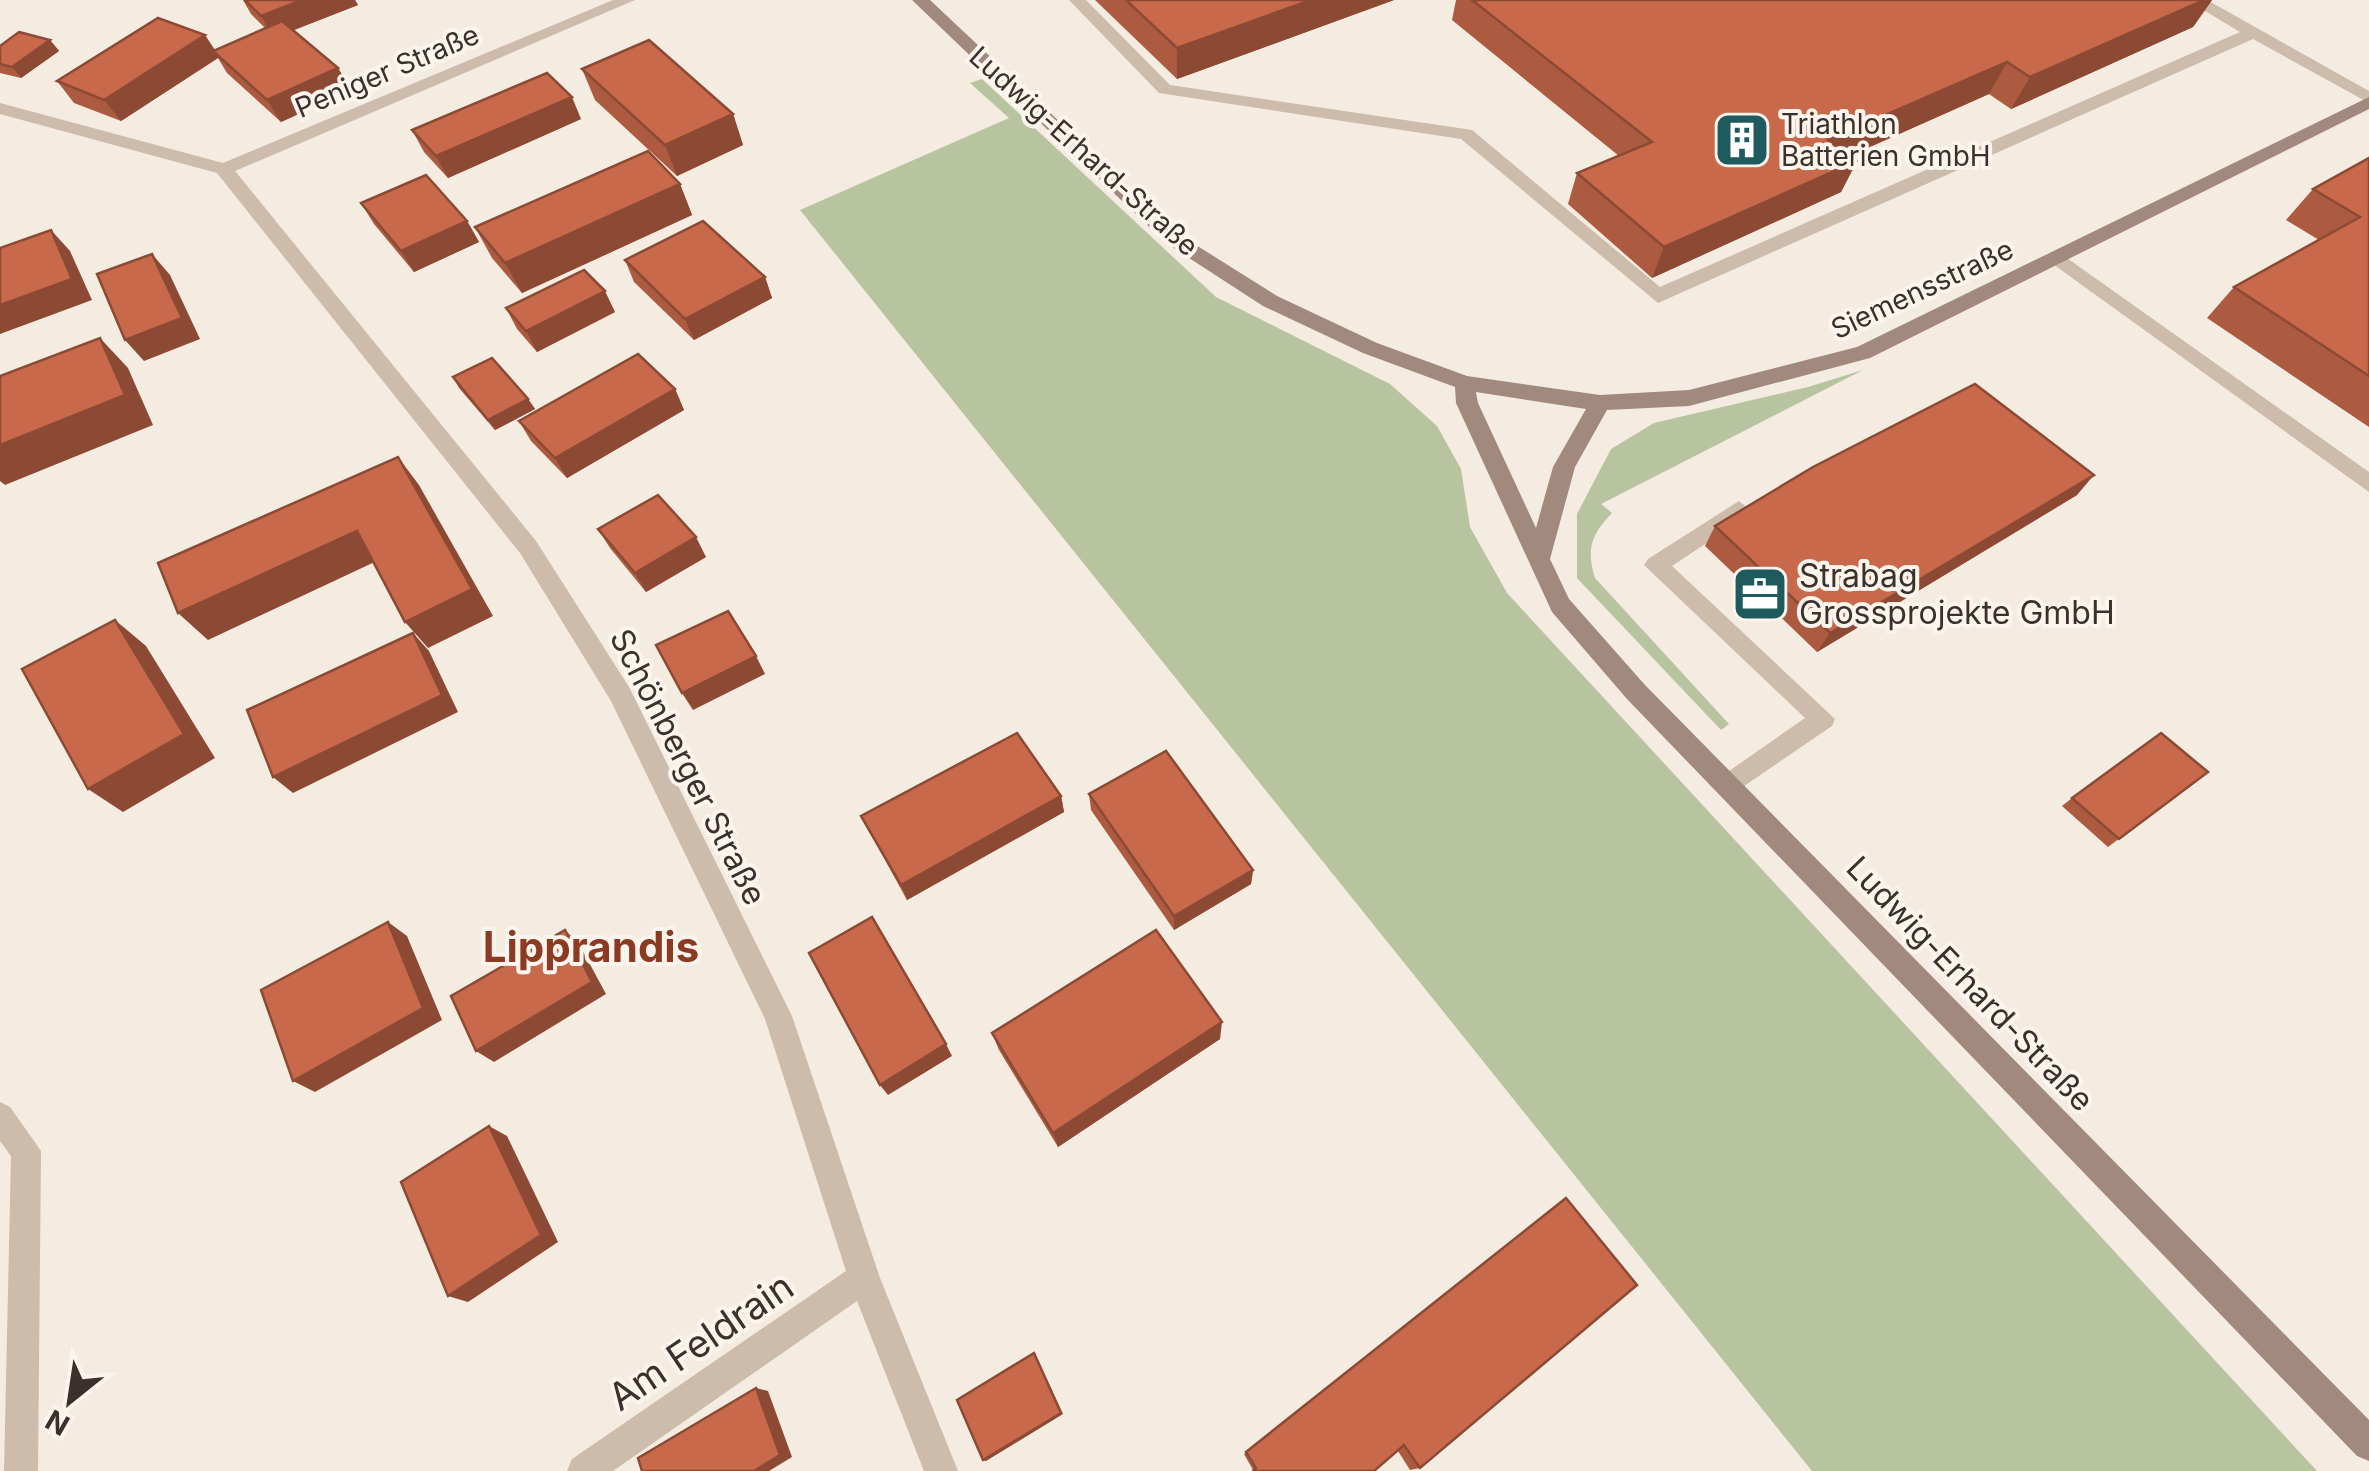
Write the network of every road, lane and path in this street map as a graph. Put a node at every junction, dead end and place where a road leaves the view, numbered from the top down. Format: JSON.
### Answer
{"nodes":[{"id":1,"x":627,"y":0,"type":"edge"},
{"id":2,"x":920,"y":0,"type":"edge"},
{"id":3,"x":1076,"y":0,"type":"edge"},
{"id":4,"x":2195,"y":0,"type":"edge"},
{"id":5,"x":2253,"y":32,"type":"junction"},
{"id":6,"x":2369,"y":100,"type":"edge"},
{"id":7,"x":0,"y":108,"type":"edge"},
{"id":8,"x":224,"y":169,"type":"junction"},
{"id":9,"x":2057,"y":257,"type":"junction"},
{"id":10,"x":1465,"y":383,"type":"junction"},
{"id":11,"x":1600,"y":403,"type":"junction"},
{"id":12,"x":2369,"y":484,"type":"edge"},
{"id":13,"x":1739,"y":510,"type":"edge"},
{"id":14,"x":1539,"y":560,"type":"junction"},
{"id":15,"x":1728,"y":786,"type":"junction"},
{"id":16,"x":0,"y":1118,"type":"edge"},
{"id":17,"x":864,"y":1278,"type":"junction"},
{"id":18,"x":2369,"y":1444,"type":"edge"},
{"id":19,"x":21,"y":1471,"type":"edge"},
{"id":20,"x":584,"y":1471,"type":"edge"},
{"id":21,"x":941,"y":1471,"type":"edge"}],
"edges":[{"from":1,"to":8,"type":"street","name":"Peniger Straße"},
{"from":2,"to":10,"type":"street","name":"Ludwig-Erhard-Straße"},
{"from":3,"to":5,"type":"street"},
{"from":4,"to":5,"type":"street"},
{"from":5,"to":6,"type":"street"},
{"from":6,"to":9,"type":"street","name":"Siemensstraße"},
{"from":7,"to":8,"type":"street"},
{"from":8,"to":17,"type":"street","name":"Schönberger Straße"},
{"from":9,"to":11,"type":"street","name":"Siemensstraße"},
{"from":9,"to":12,"type":"street"},
{"from":10,"to":11,"type":"street","name":"Siemensstraße"},
{"from":10,"to":14,"type":"street","name":"Ludwig-Erhard-Straße"},
{"from":11,"to":14,"type":"street"},
{"from":13,"to":15,"type":"street"},
{"from":14,"to":15,"type":"street","name":"Ludwig-Erhard-Straße"},
{"from":15,"to":18,"type":"street","name":"Ludwig-Erhard-Straße"},
{"from":16,"to":19,"type":"street"},
{"from":17,"to":20,"type":"street","name":"Am Feldrain"},
{"from":17,"to":21,"type":"street","name":"Schönberger Straße"}]}
